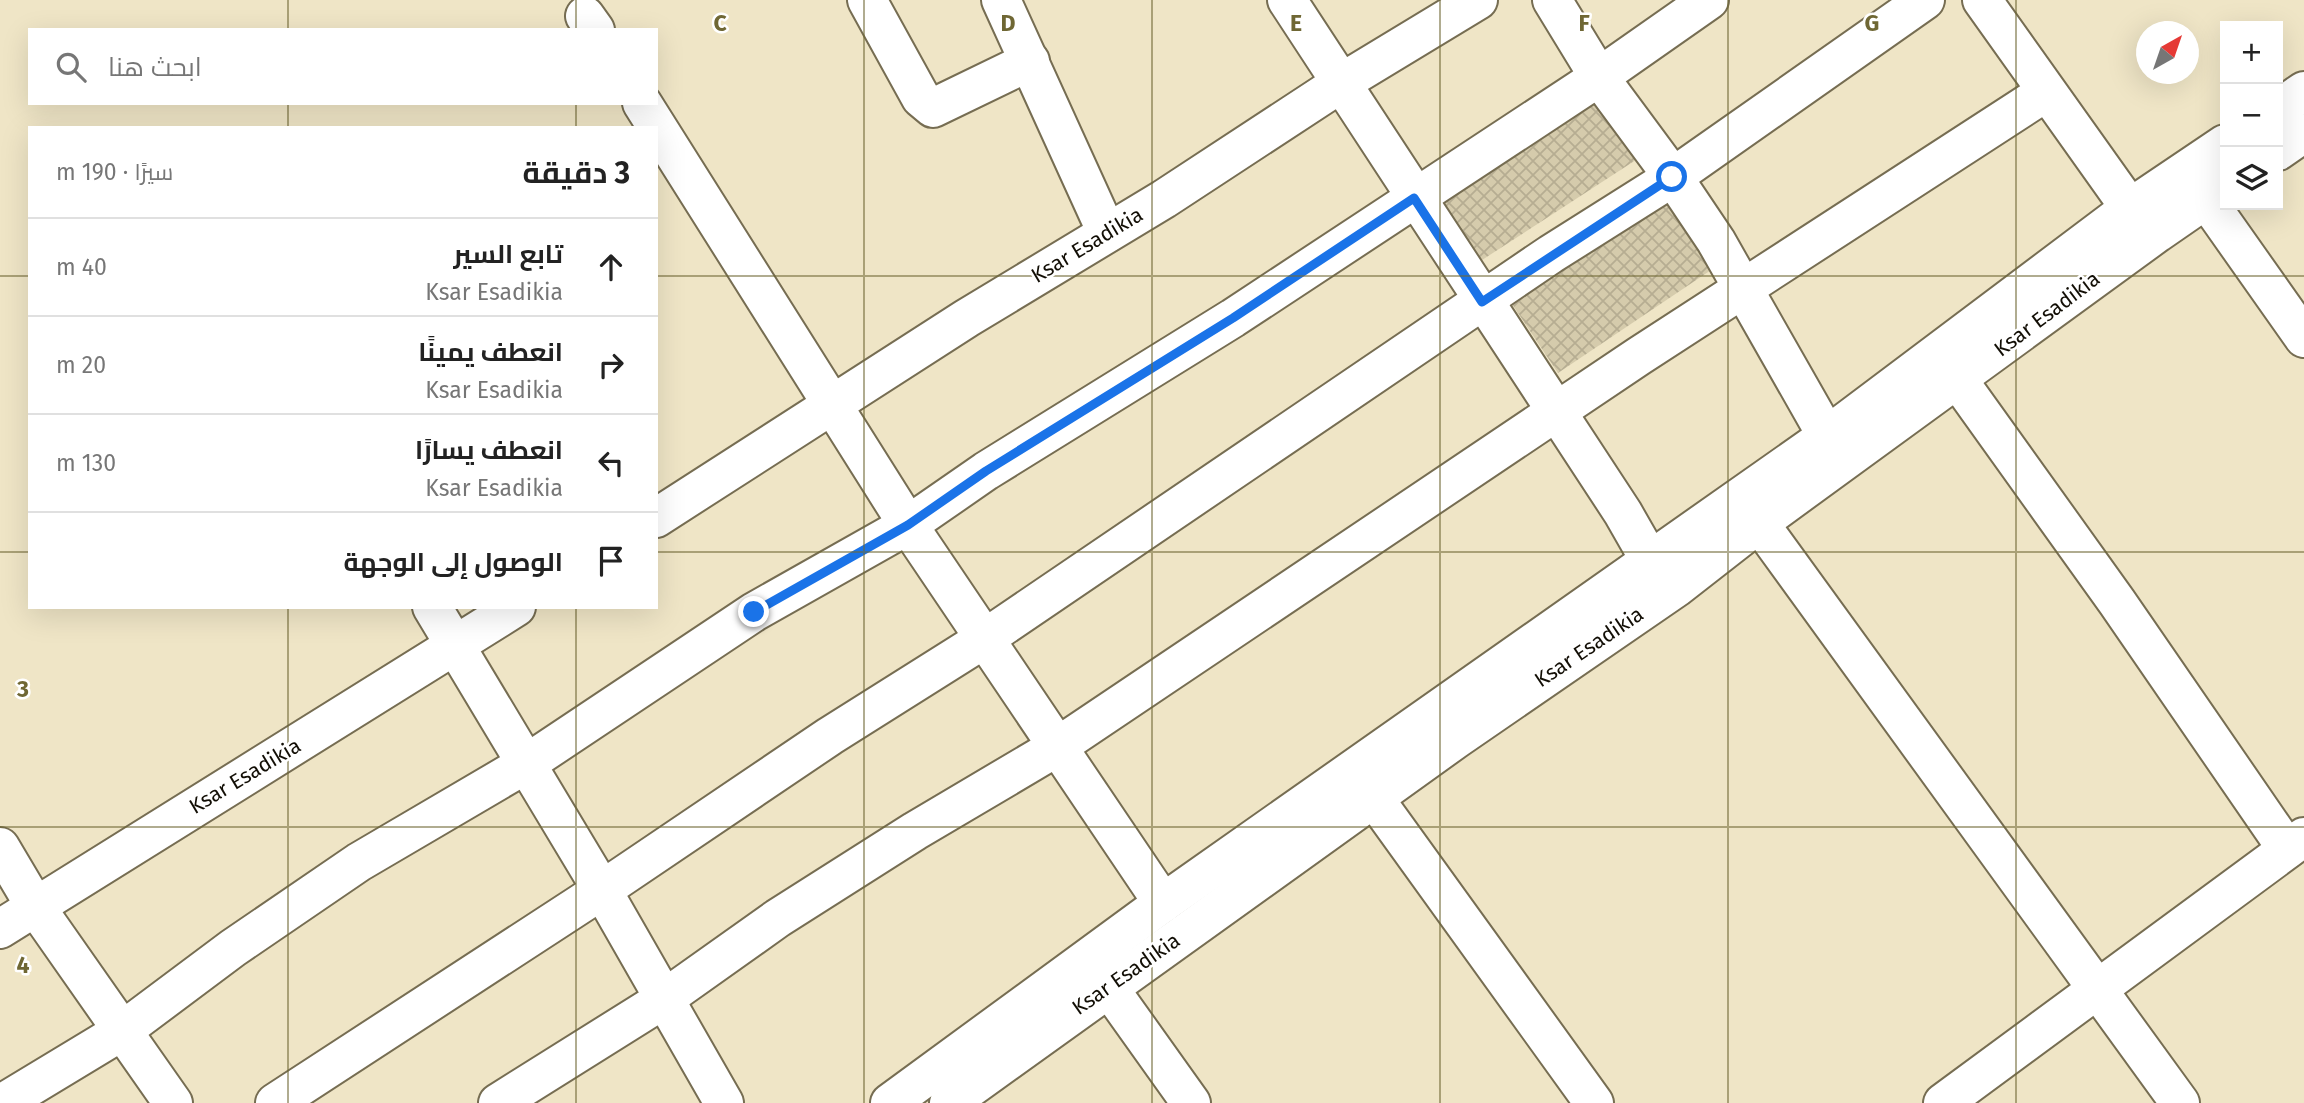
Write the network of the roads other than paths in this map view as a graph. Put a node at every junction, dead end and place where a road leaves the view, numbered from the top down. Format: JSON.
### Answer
{"nodes":[{"id":1,"x":867,"y":0,"type":"edge"},
{"id":2,"x":1000,"y":0,"type":"edge"},
{"id":3,"x":1287,"y":0,"type":"edge"},
{"id":4,"x":1478,"y":0,"type":"edge"},
{"id":5,"x":1552,"y":0,"type":"edge"},
{"id":6,"x":1709,"y":0,"type":"edge"},
{"id":7,"x":1925,"y":0,"type":"edge"},
{"id":8,"x":1982,"y":0,"type":"edge"},
{"id":9,"x":1030,"y":61,"type":"junction"},
{"id":10,"x":1598,"y":78,"type":"junction"},
{"id":11,"x":1341,"y":83,"type":"junction"},
{"id":12,"x":2304,"y":91,"type":"edge"},
{"id":13,"x":2046,"y":92,"type":"junction"},
{"id":14,"x":643,"y":105,"type":"edge"},
{"id":15,"x":2283,"y":106,"type":"edge"},
{"id":16,"x":657,"y":126,"type":"edge"},
{"id":17,"x":658,"y":128,"type":"edge"},
{"id":18,"x":2304,"y":133,"type":"edge"},
{"id":19,"x":2221,"y":147,"type":"edge"},
{"id":20,"x":2283,"y":148,"type":"edge"},
{"id":21,"x":1672,"y":177,"type":"junction"},
{"id":22,"x":2216,"y":192,"type":"edge"},
{"id":23,"x":1414,"y":198,"type":"junction"},
{"id":24,"x":2130,"y":208,"type":"junction"},
{"id":25,"x":1107,"y":233,"type":"junction"},
{"id":26,"x":1742,"y":289,"type":"junction"},
{"id":27,"x":1482,"y":302,"type":"junction"},
{"id":28,"x":2304,"y":338,"type":"edge"},
{"id":29,"x":1958,"y":380,"type":"junction"},
{"id":30,"x":832,"y":406,"type":"junction"},
{"id":31,"x":1555,"y":412,"type":"junction"},
{"id":32,"x":1827,"y":436,"type":"junction"},
{"id":33,"x":1750,"y":509,"type":"junction"},
{"id":34,"x":658,"y":517,"type":"edge"},
{"id":35,"x":908,"y":525,"type":"junction"},
{"id":36,"x":1651,"y":562,"type":"junction"},
{"id":37,"x":433,"y":609,"type":"edge"},
{"id":38,"x":513,"y":609,"type":"edge"},
{"id":39,"x":984,"y":639,"type":"junction"},
{"id":40,"x":454,"y":645,"type":"junction"},
{"id":41,"x":1057,"y":747,"type":"junction"},
{"id":42,"x":526,"y":764,"type":"junction"},
{"id":43,"x":1374,"y":798,"type":"junction"},
{"id":44,"x":2296,"y":843,"type":"edge"},
{"id":45,"x":0,"y":846,"type":"edge"},
{"id":46,"x":602,"y":890,"type":"junction"},
{"id":47,"x":1163,"y":903,"type":"junction"},
{"id":48,"x":34,"y":906,"type":"junction"},
{"id":49,"x":0,"y":929,"type":"edge"},
{"id":50,"x":1097,"y":973,"type":"junction"},
{"id":51,"x":2097,"y":990,"type":"junction"},
{"id":52,"x":664,"y":999,"type":"junction"},
{"id":53,"x":122,"y":1031,"type":"junction"},
{"id":54,"x":3,"y":1103,"type":"edge"},
{"id":55,"x":173,"y":1103,"type":"edge"},
{"id":56,"x":275,"y":1103,"type":"edge"},
{"id":57,"x":498,"y":1103,"type":"edge"},
{"id":58,"x":724,"y":1103,"type":"edge"},
{"id":59,"x":890,"y":1103,"type":"edge"},
{"id":60,"x":949,"y":1103,"type":"edge"},
{"id":61,"x":1191,"y":1103,"type":"edge"},
{"id":62,"x":1594,"y":1103,"type":"edge"},
{"id":63,"x":1943,"y":1103,"type":"edge"},
{"id":64,"x":2180,"y":1103,"type":"edge"}],
"edges":[{"from":1,"to":9,"type":"street"},
{"from":2,"to":9,"type":"street"},
{"from":3,"to":11,"type":"street"},
{"from":4,"to":11,"type":"street","name":"Ksar Esadikia"},
{"from":5,"to":10,"type":"street"},
{"from":6,"to":10,"type":"street"},
{"from":7,"to":21,"type":"street"},
{"from":8,"to":13,"type":"street"},
{"from":9,"to":25,"type":"street"},
{"from":10,"to":21,"type":"street"},
{"from":10,"to":23,"type":"street"},
{"from":11,"to":23,"type":"street"},
{"from":11,"to":25,"type":"street","name":"Ksar Esadikia"},
{"from":12,"to":15,"type":"street"},
{"from":13,"to":24,"type":"street"},
{"from":13,"to":26,"type":"street"},
{"from":14,"to":16,"type":"street","name":"Ksar Esadikia"},
{"from":17,"to":30,"type":"street","name":"Ksar Esadikia"},
{"from":18,"to":20,"type":"street"},
{"from":19,"to":24,"type":"street","name":"Ksar Esadikia"},
{"from":21,"to":26,"type":"street"},
{"from":21,"to":27,"type":"street"},
{"from":22,"to":28,"type":"street"},
{"from":22,"to":29,"type":"street","name":"Ksar Esadikia"},
{"from":23,"to":27,"type":"street"},
{"from":23,"to":35,"type":"street"},
{"from":24,"to":32,"type":"street","name":"Ksar Esadikia"},
{"from":25,"to":30,"type":"street","name":"Ksar Esadikia"},
{"from":26,"to":31,"type":"street"},
{"from":26,"to":32,"type":"street"},
{"from":27,"to":31,"type":"street"},
{"from":27,"to":39,"type":"street"},
{"from":29,"to":33,"type":"street","name":"Ksar Esadikia"},
{"from":29,"to":44,"type":"street"},
{"from":30,"to":34,"type":"street","name":"Ksar Esadikia"},
{"from":30,"to":35,"type":"street","name":"Ksar Esadikia"},
{"from":31,"to":36,"type":"street"},
{"from":31,"to":41,"type":"street"},
{"from":32,"to":33,"type":"street","name":"Ksar Esadikia"},
{"from":33,"to":36,"type":"street","name":"Ksar Esadikia"},
{"from":33,"to":43,"type":"street","name":"Ksar Esadikia"},
{"from":33,"to":51,"type":"street"},
{"from":35,"to":39,"type":"street","name":"Ksar Esadikia"},
{"from":35,"to":42,"type":"street"},
{"from":36,"to":47,"type":"street","name":"Ksar Esadikia"},
{"from":37,"to":40,"type":"street"},
{"from":38,"to":40,"type":"street","name":"Ksar Esadikia"},
{"from":39,"to":41,"type":"street","name":"Ksar Esadikia"},
{"from":39,"to":46,"type":"street"},
{"from":40,"to":42,"type":"street"},
{"from":40,"to":48,"type":"street","name":"Ksar Esadikia"},
{"from":41,"to":47,"type":"street","name":"Ksar Esadikia"},
{"from":41,"to":52,"type":"street"},
{"from":42,"to":46,"type":"street"},
{"from":42,"to":53,"type":"street"},
{"from":43,"to":50,"type":"street","name":"Ksar Esadikia"},
{"from":43,"to":62,"type":"street"},
{"from":44,"to":51,"type":"street"},
{"from":45,"to":48,"type":"street"},
{"from":46,"to":52,"type":"street"},
{"from":46,"to":56,"type":"street"},
{"from":47,"to":50,"type":"street","name":"Ksar Esadikia"},
{"from":48,"to":49,"type":"street","name":"Ksar Esadikia"},
{"from":48,"to":53,"type":"street"},
{"from":50,"to":59,"type":"street","name":"Ksar Esadikia"},
{"from":50,"to":60,"type":"street","name":"Ksar Esadikia"},
{"from":50,"to":61,"type":"street"},
{"from":51,"to":63,"type":"street"},
{"from":51,"to":64,"type":"street"},
{"from":52,"to":57,"type":"street"},
{"from":52,"to":58,"type":"street"},
{"from":53,"to":54,"type":"street"},
{"from":53,"to":55,"type":"street"}]}
